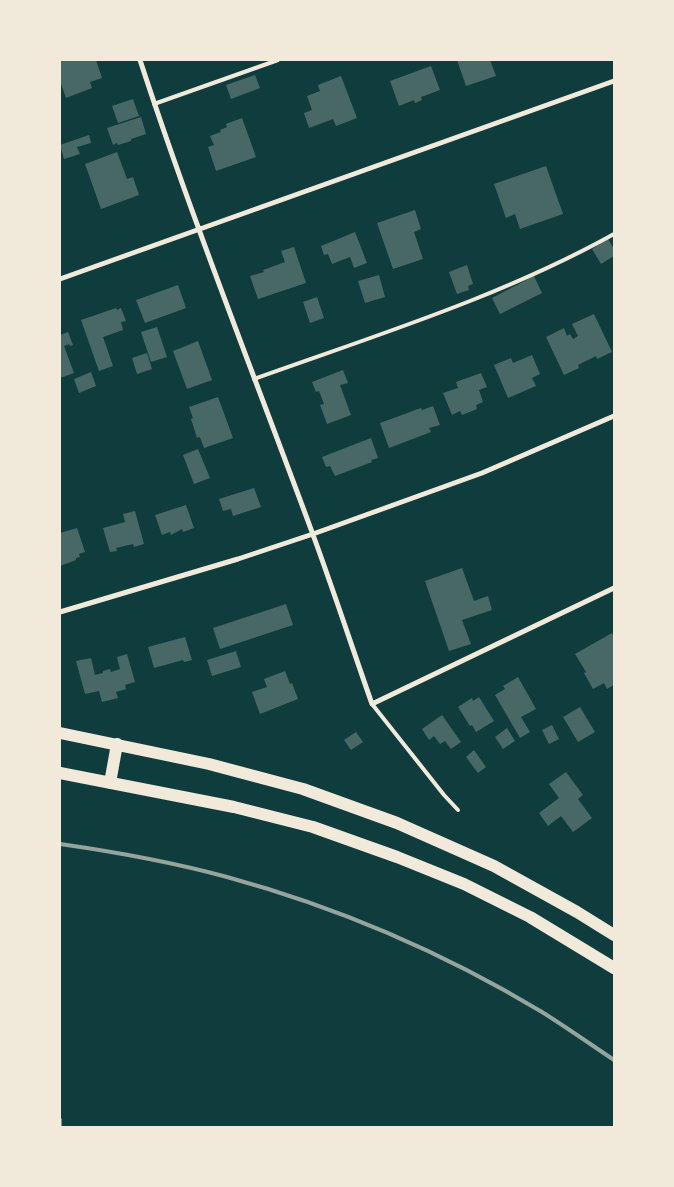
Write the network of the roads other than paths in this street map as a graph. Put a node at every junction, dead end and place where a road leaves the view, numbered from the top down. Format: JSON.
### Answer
{"nodes":[{"id":1,"x":140,"y":60,"type":"edge"},
{"id":2,"x":278,"y":60,"type":"edge"},
{"id":3,"x":614,"y":81,"type":"edge"},
{"id":4,"x":154,"y":104,"type":"junction"},
{"id":5,"x":198,"y":229,"type":"junction"},
{"id":6,"x":614,"y":234,"type":"edge"},
{"id":7,"x":60,"y":279,"type":"edge"},
{"id":8,"x":254,"y":379,"type":"junction"},
{"id":9,"x":614,"y":416,"type":"edge"},
{"id":10,"x":313,"y":534,"type":"junction"},
{"id":11,"x":614,"y":588,"type":"edge"},
{"id":12,"x":60,"y":612,"type":"edge"},
{"id":13,"x":372,"y":704,"type":"junction"},
{"id":14,"x":60,"y":733,"type":"edge"},
{"id":15,"x":117,"y":744,"type":"junction"},
{"id":16,"x":60,"y":773,"type":"edge"},
{"id":17,"x":110,"y":783,"type":"junction"},
{"id":18,"x":458,"y":810,"type":"dead end"},
{"id":19,"x":614,"y":935,"type":"edge"},
{"id":20,"x":614,"y":968,"type":"edge"}],
"edges":[{"from":1,"to":4,"type":"street"},
{"from":2,"to":4,"type":"lane"},
{"from":3,"to":5,"type":"street"},
{"from":4,"to":5,"type":"street"},
{"from":5,"to":7,"type":"street"},
{"from":5,"to":8,"type":"street"},
{"from":6,"to":8,"type":"lane"},
{"from":8,"to":10,"type":"street"},
{"from":9,"to":10,"type":"street"},
{"from":10,"to":12,"type":"street"},
{"from":10,"to":13,"type":"street"},
{"from":11,"to":13,"type":"street"},
{"from":13,"to":18,"type":"lane"},
{"from":14,"to":15,"type":"highway"},
{"from":15,"to":17,"type":"highway"},
{"from":15,"to":19,"type":"highway"},
{"from":16,"to":17,"type":"highway"},
{"from":17,"to":20,"type":"highway"}]}
